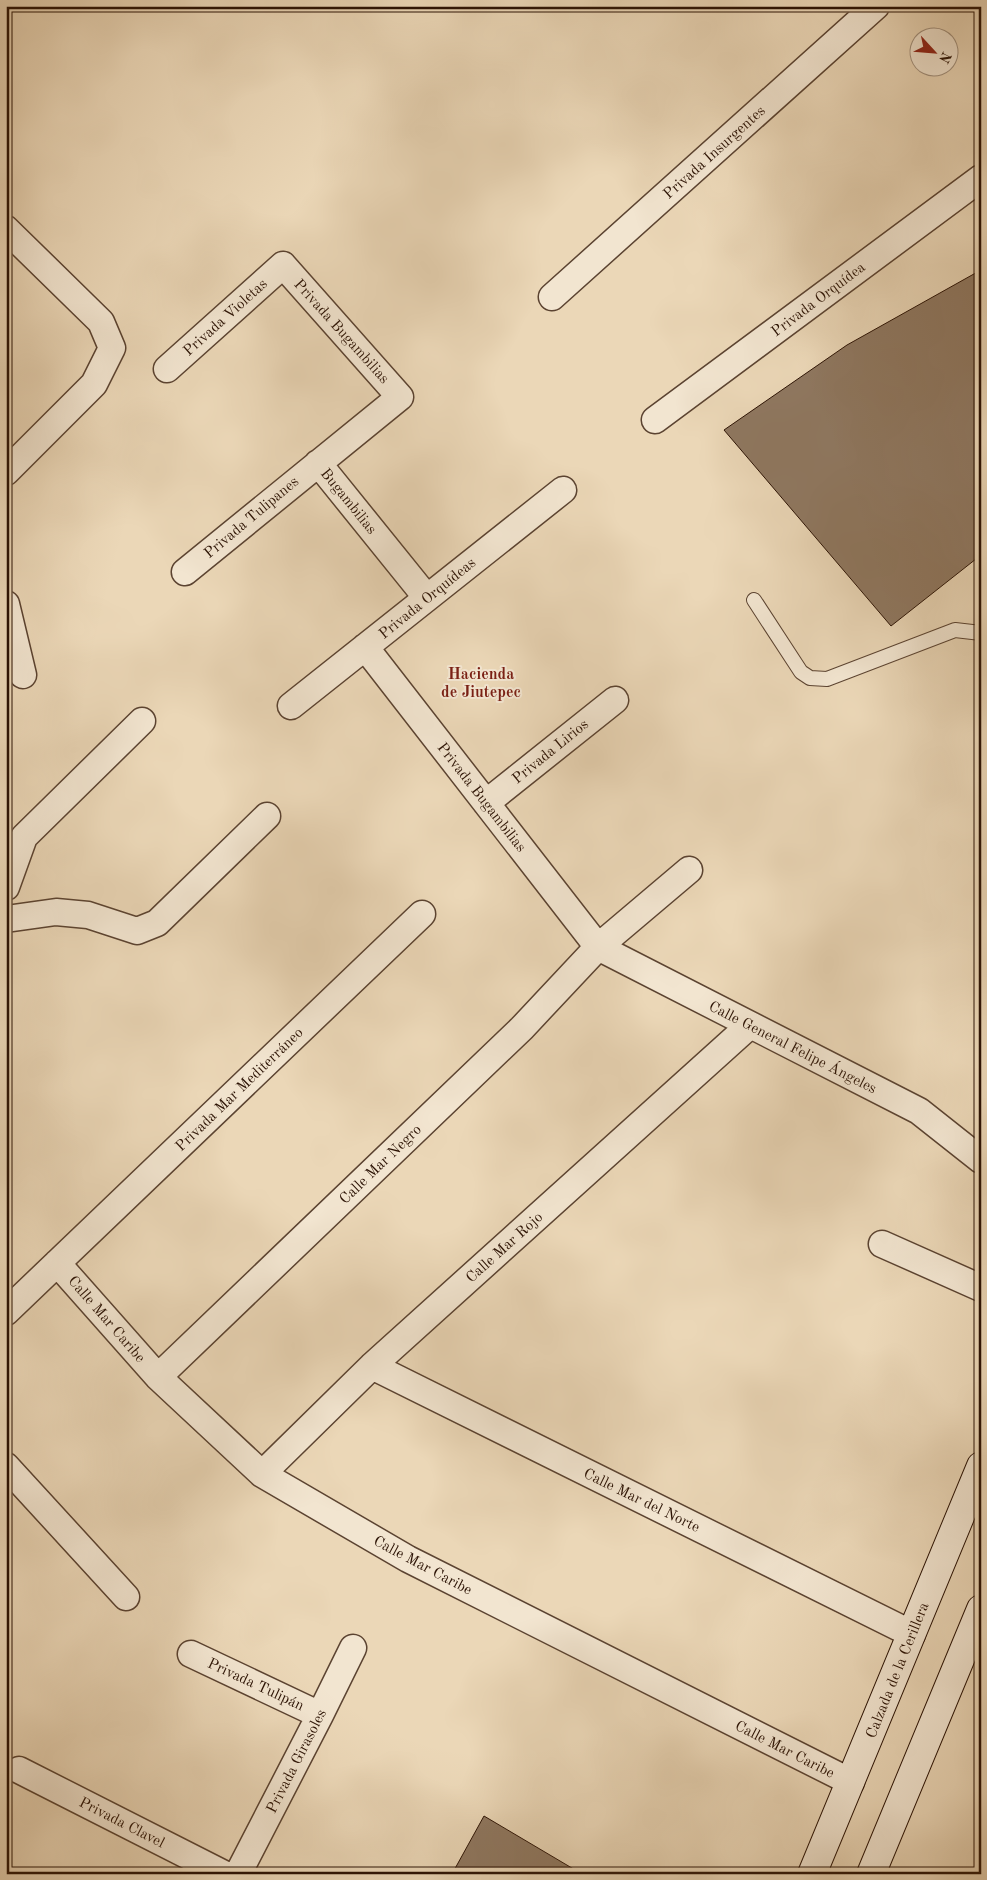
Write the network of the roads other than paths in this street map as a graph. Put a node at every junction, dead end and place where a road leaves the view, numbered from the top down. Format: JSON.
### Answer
{"nodes":[{"id":1,"x":876,"y":6,"type":"edge"},
{"id":2,"x":981,"y":178,"type":"edge"},
{"id":3,"x":6,"y":229,"type":"edge"},
{"id":4,"x":283,"y":265,"type":"joint"},
{"id":5,"x":552,"y":297,"type":"dead end"},
{"id":6,"x":167,"y":369,"type":"dead end"},
{"id":7,"x":400,"y":397,"type":"joint"},
{"id":8,"x":655,"y":420,"type":"dead end"},
{"id":9,"x":318,"y":463,"type":"junction"},
{"id":10,"x":6,"y":472,"type":"edge"},
{"id":11,"x":563,"y":490,"type":"dead end"},
{"id":12,"x":185,"y":572,"type":"dead end"},
{"id":13,"x":427,"y":598,"type":"junction"},
{"id":14,"x":754,"y":600,"type":"dead end"},
{"id":15,"x":6,"y":604,"type":"edge"},
{"id":16,"x":981,"y":633,"type":"edge"},
{"id":17,"x":365,"y":648,"type":"junction"},
{"id":18,"x":23,"y":676,"type":"dead end"},
{"id":19,"x":615,"y":700,"type":"dead end"},
{"id":20,"x":291,"y":706,"type":"dead end"},
{"id":21,"x":142,"y":721,"type":"dead end"},
{"id":22,"x":486,"y":803,"type":"junction"},
{"id":23,"x":267,"y":816,"type":"dead end"},
{"id":24,"x":689,"y":870,"type":"dead end"},
{"id":25,"x":6,"y":887,"type":"edge"},
{"id":26,"x":422,"y":914,"type":"dead end"},
{"id":27,"x":6,"y":919,"type":"edge"},
{"id":28,"x":598,"y":946,"type":"junction"},
{"id":29,"x":750,"y":1025,"type":"junction"},
{"id":30,"x":981,"y":1160,"type":"edge"},
{"id":31,"x":882,"y":1244,"type":"dead end"},
{"id":32,"x":57,"y":1263,"type":"junction"},
{"id":33,"x":981,"y":1288,"type":"edge"},
{"id":34,"x":6,"y":1312,"type":"edge"},
{"id":35,"x":372,"y":1366,"type":"junction"},
{"id":36,"x":158,"y":1378,"type":"junction"},
{"id":37,"x":6,"y":1466,"type":"edge"},
{"id":38,"x":981,"y":1466,"type":"edge"},
{"id":39,"x":262,"y":1474,"type":"junction"},
{"id":40,"x":126,"y":1598,"type":"dead end"},
{"id":41,"x":981,"y":1609,"type":"edge"},
{"id":42,"x":912,"y":1634,"type":"junction"},
{"id":43,"x":353,"y":1648,"type":"dead end"},
{"id":44,"x":191,"y":1654,"type":"dead end"},
{"id":45,"x":320,"y":1715,"type":"junction"},
{"id":46,"x":19,"y":1770,"type":"dead end"},
{"id":47,"x":851,"y":1782,"type":"junction"},
{"id":48,"x":224,"y":1874,"type":"edge"},
{"id":49,"x":238,"y":1874,"type":"edge"},
{"id":50,"x":812,"y":1874,"type":"edge"},
{"id":51,"x":871,"y":1874,"type":"edge"}],
"edges":[{"from":1,"to":5,"type":"street","name":"Privada Insurgentes"},
{"from":2,"to":8,"type":"street","name":"Privada Orquídea"},
{"from":3,"to":10,"type":"street"},
{"from":4,"to":6,"type":"street","name":"Privada Violetas"},
{"from":4,"to":7,"type":"street","name":"Privada Bugambilias"},
{"from":7,"to":9,"type":"street","name":"Bugambilias"},
{"from":9,"to":12,"type":"street","name":"Privada Tulipanes"},
{"from":9,"to":13,"type":"street","name":"Bugambilias"},
{"from":11,"to":13,"type":"street","name":"Privada Orquídeas"},
{"from":13,"to":17,"type":"street","name":"Privada Orquídeas"},
{"from":14,"to":16,"type":"lane"},
{"from":15,"to":18,"type":"street"},
{"from":17,"to":20,"type":"street","name":"Privada Orquídeas"},
{"from":17,"to":22,"type":"street","name":"Privada Bugambilias"},
{"from":19,"to":22,"type":"street","name":"Privada Lirios"},
{"from":21,"to":25,"type":"street"},
{"from":22,"to":28,"type":"street","name":"Privada Bugambilias"},
{"from":23,"to":27,"type":"street"},
{"from":24,"to":28,"type":"street","name":"Calle Mar Negro"},
{"from":26,"to":32,"type":"street","name":"Privada Mar Mediterráneo"},
{"from":28,"to":29,"type":"street","name":"Calle General Felipe Ángeles"},
{"from":28,"to":36,"type":"street","name":"Calle Mar Negro"},
{"from":29,"to":30,"type":"street","name":"Calle General Felipe Ángeles"},
{"from":29,"to":35,"type":"street","name":"Calle Mar Rojo"},
{"from":31,"to":33,"type":"street"},
{"from":32,"to":34,"type":"street","name":"Privada Mar Mediterráneo"},
{"from":32,"to":36,"type":"street","name":"Calle Mar Caribe"},
{"from":35,"to":39,"type":"street","name":"Calle Mar Rojo"},
{"from":35,"to":42,"type":"street","name":"Calle Mar del Norte"},
{"from":36,"to":39,"type":"street","name":"Calle Mar Caribe"},
{"from":37,"to":40,"type":"street"},
{"from":38,"to":42,"type":"street","name":"Calzada de la Cerillera"},
{"from":39,"to":47,"type":"street","name":"Calle Mar Caribe"},
{"from":41,"to":51,"type":"street"},
{"from":42,"to":47,"type":"street","name":"Calzada de la Cerillera"},
{"from":43,"to":45,"type":"street","name":"Privada Girasoles"},
{"from":44,"to":45,"type":"street","name":"Privada Tulipán"},
{"from":45,"to":49,"type":"street","name":"Privada Girasoles"},
{"from":46,"to":48,"type":"street","name":"Privada Clavel"},
{"from":47,"to":50,"type":"street","name":"Calzada de la Cerillera"}]}
